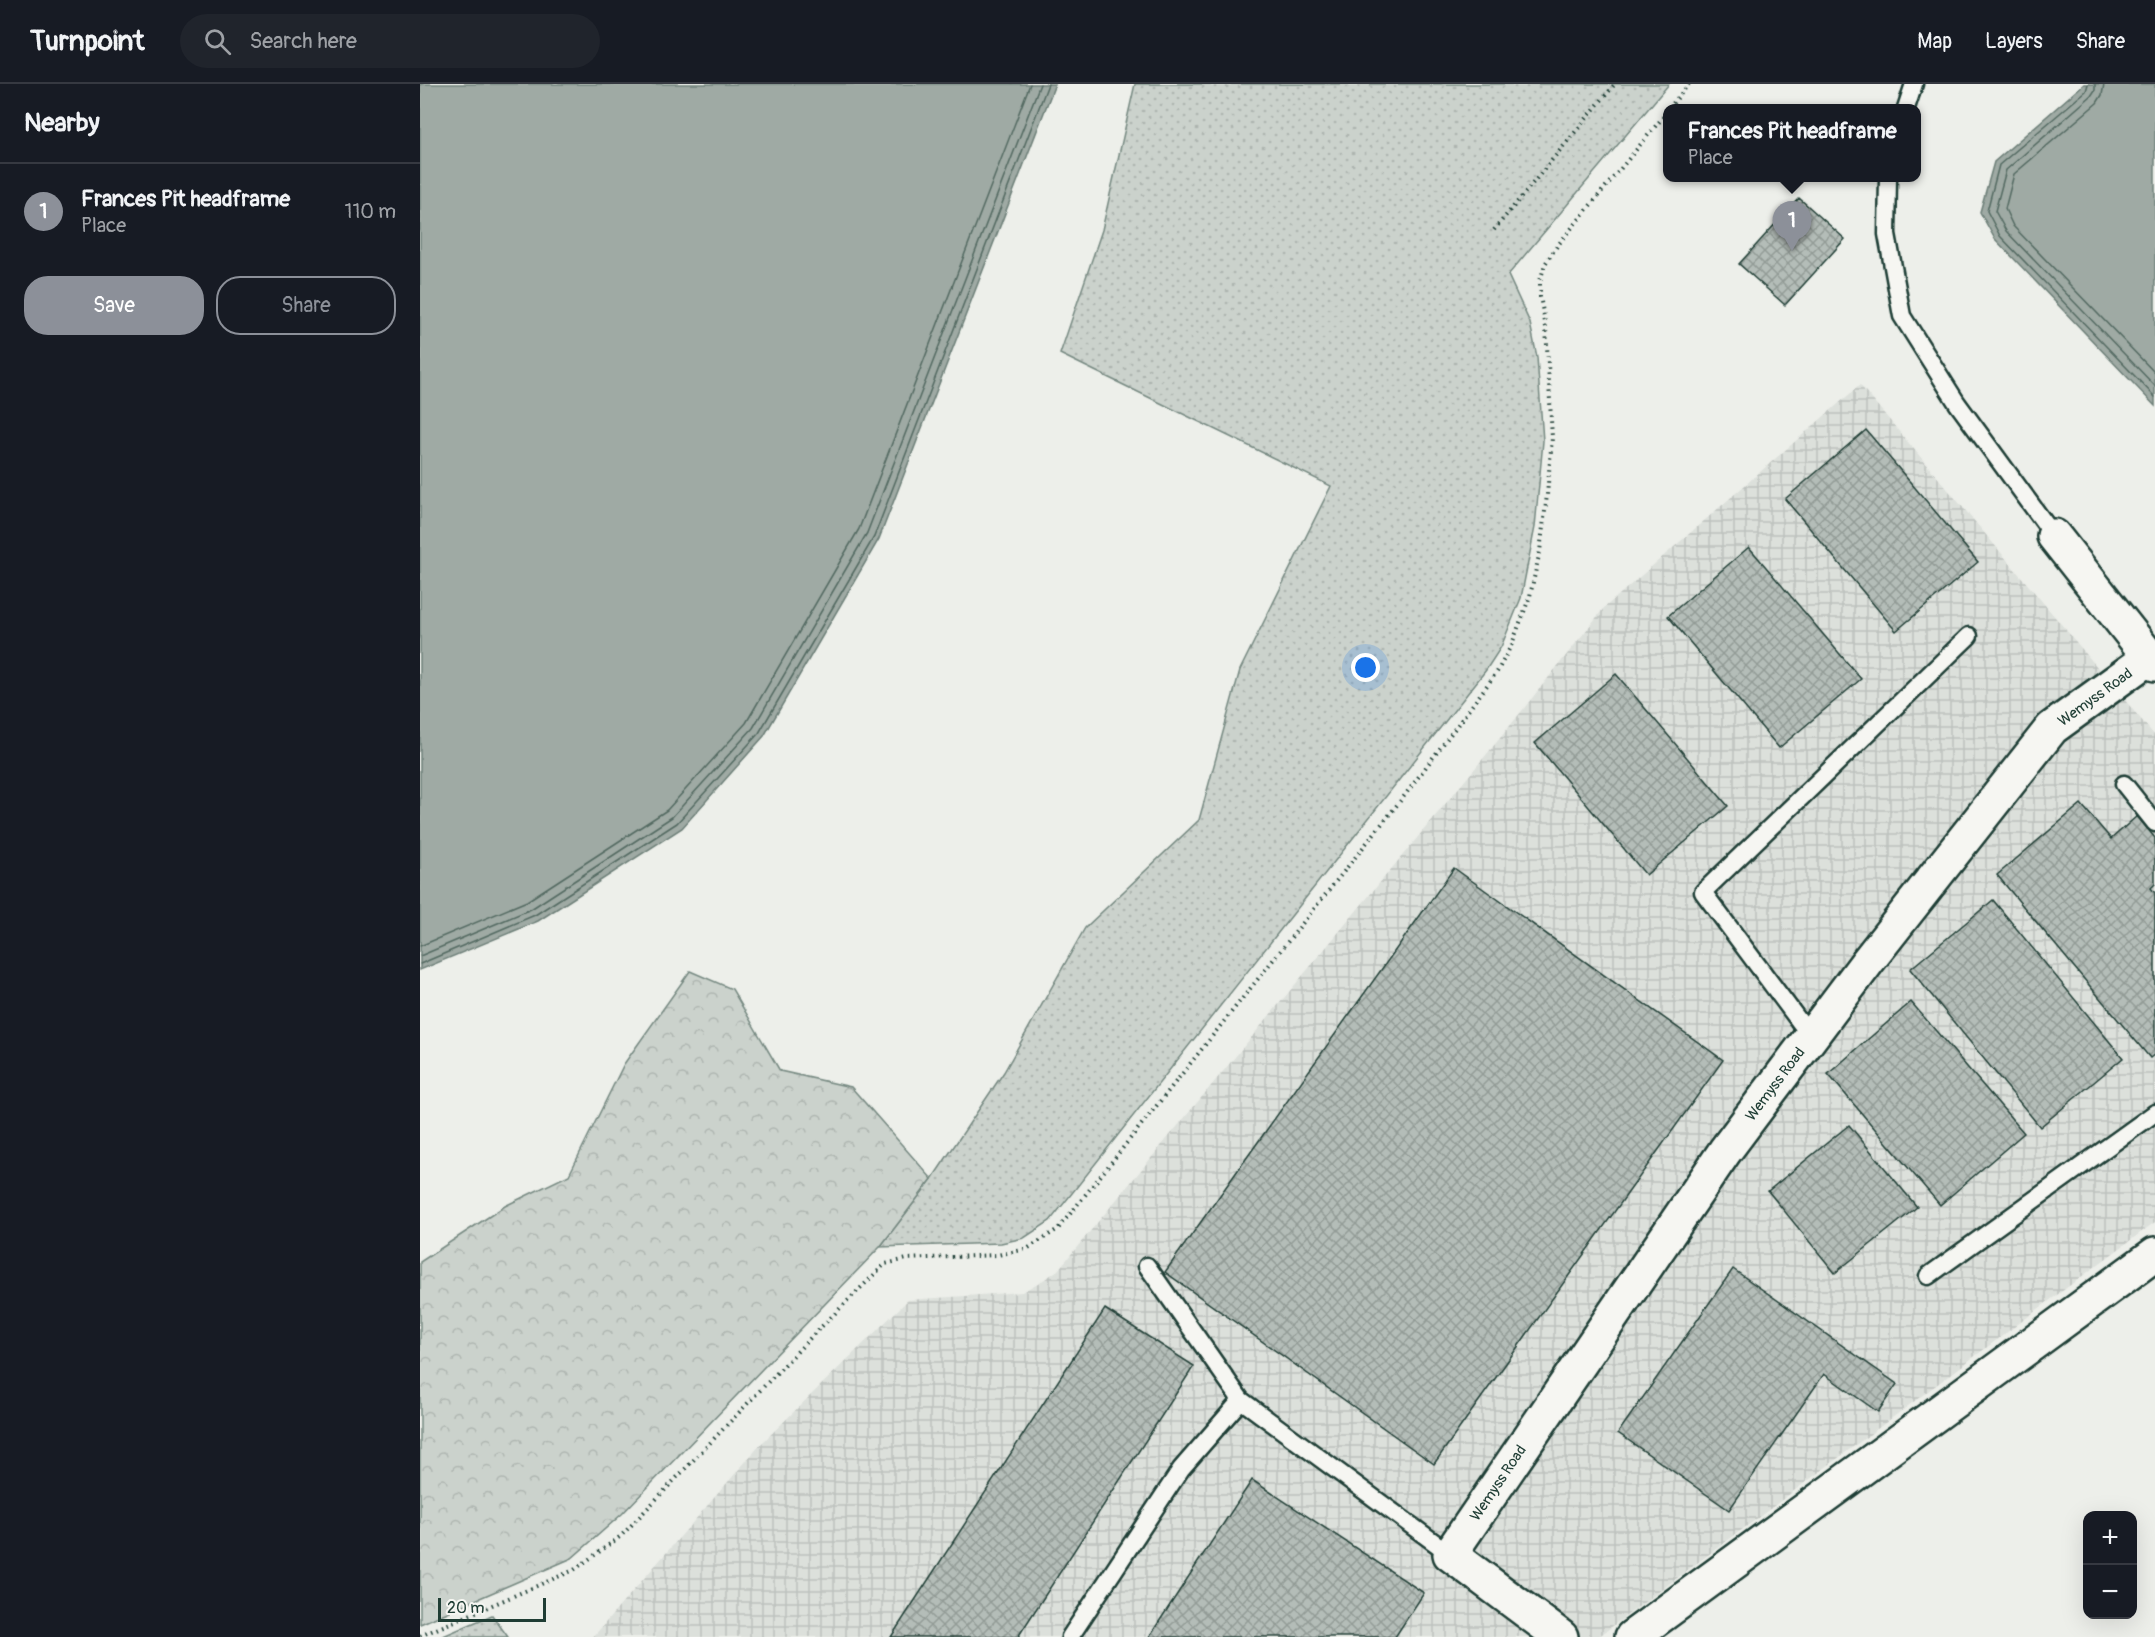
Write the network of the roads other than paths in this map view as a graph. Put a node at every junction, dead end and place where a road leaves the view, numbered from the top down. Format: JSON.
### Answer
{"nodes":[{"id":1,"x":1914,"y":84,"type":"edge"},
{"id":2,"x":1907,"y":104,"type":"edge"},
{"id":3,"x":1888,"y":182,"type":"edge"},
{"id":4,"x":2054,"y":536,"type":"joint"},
{"id":5,"x":1969,"y":636,"type":"dead end"},
{"id":6,"x":2152,"y":660,"type":"edge"},
{"id":7,"x":2124,"y":784,"type":"dead end"},
{"id":8,"x":2155,"y":823,"type":"edge"},
{"id":9,"x":1811,"y":1037,"type":"junction"},
{"id":10,"x":2155,"y":1113,"type":"edge"},
{"id":11,"x":2155,"y":1254,"type":"edge"},
{"id":12,"x":1147,"y":1266,"type":"dead end"},
{"id":13,"x":1928,"y":1276,"type":"dead end"},
{"id":14,"x":1241,"y":1400,"type":"junction"},
{"id":15,"x":1450,"y":1554,"type":"junction"},
{"id":16,"x":1070,"y":1637,"type":"edge"},
{"id":17,"x":1561,"y":1637,"type":"edge"},
{"id":18,"x":1632,"y":1637,"type":"edge"}],
"edges":[{"from":1,"to":2,"type":"lane"},
{"from":3,"to":4,"type":"lane"},
{"from":4,"to":6,"type":"street"},
{"from":5,"to":9,"type":"lane"},
{"from":6,"to":9,"type":"street","name":"Wemyss Road"},
{"from":7,"to":8,"type":"lane"},
{"from":9,"to":15,"type":"street","name":"Wemyss Road"},
{"from":10,"to":13,"type":"lane"},
{"from":11,"to":18,"type":"street"},
{"from":12,"to":14,"type":"lane"},
{"from":14,"to":15,"type":"lane"},
{"from":14,"to":16,"type":"lane"},
{"from":15,"to":17,"type":"street"}]}
